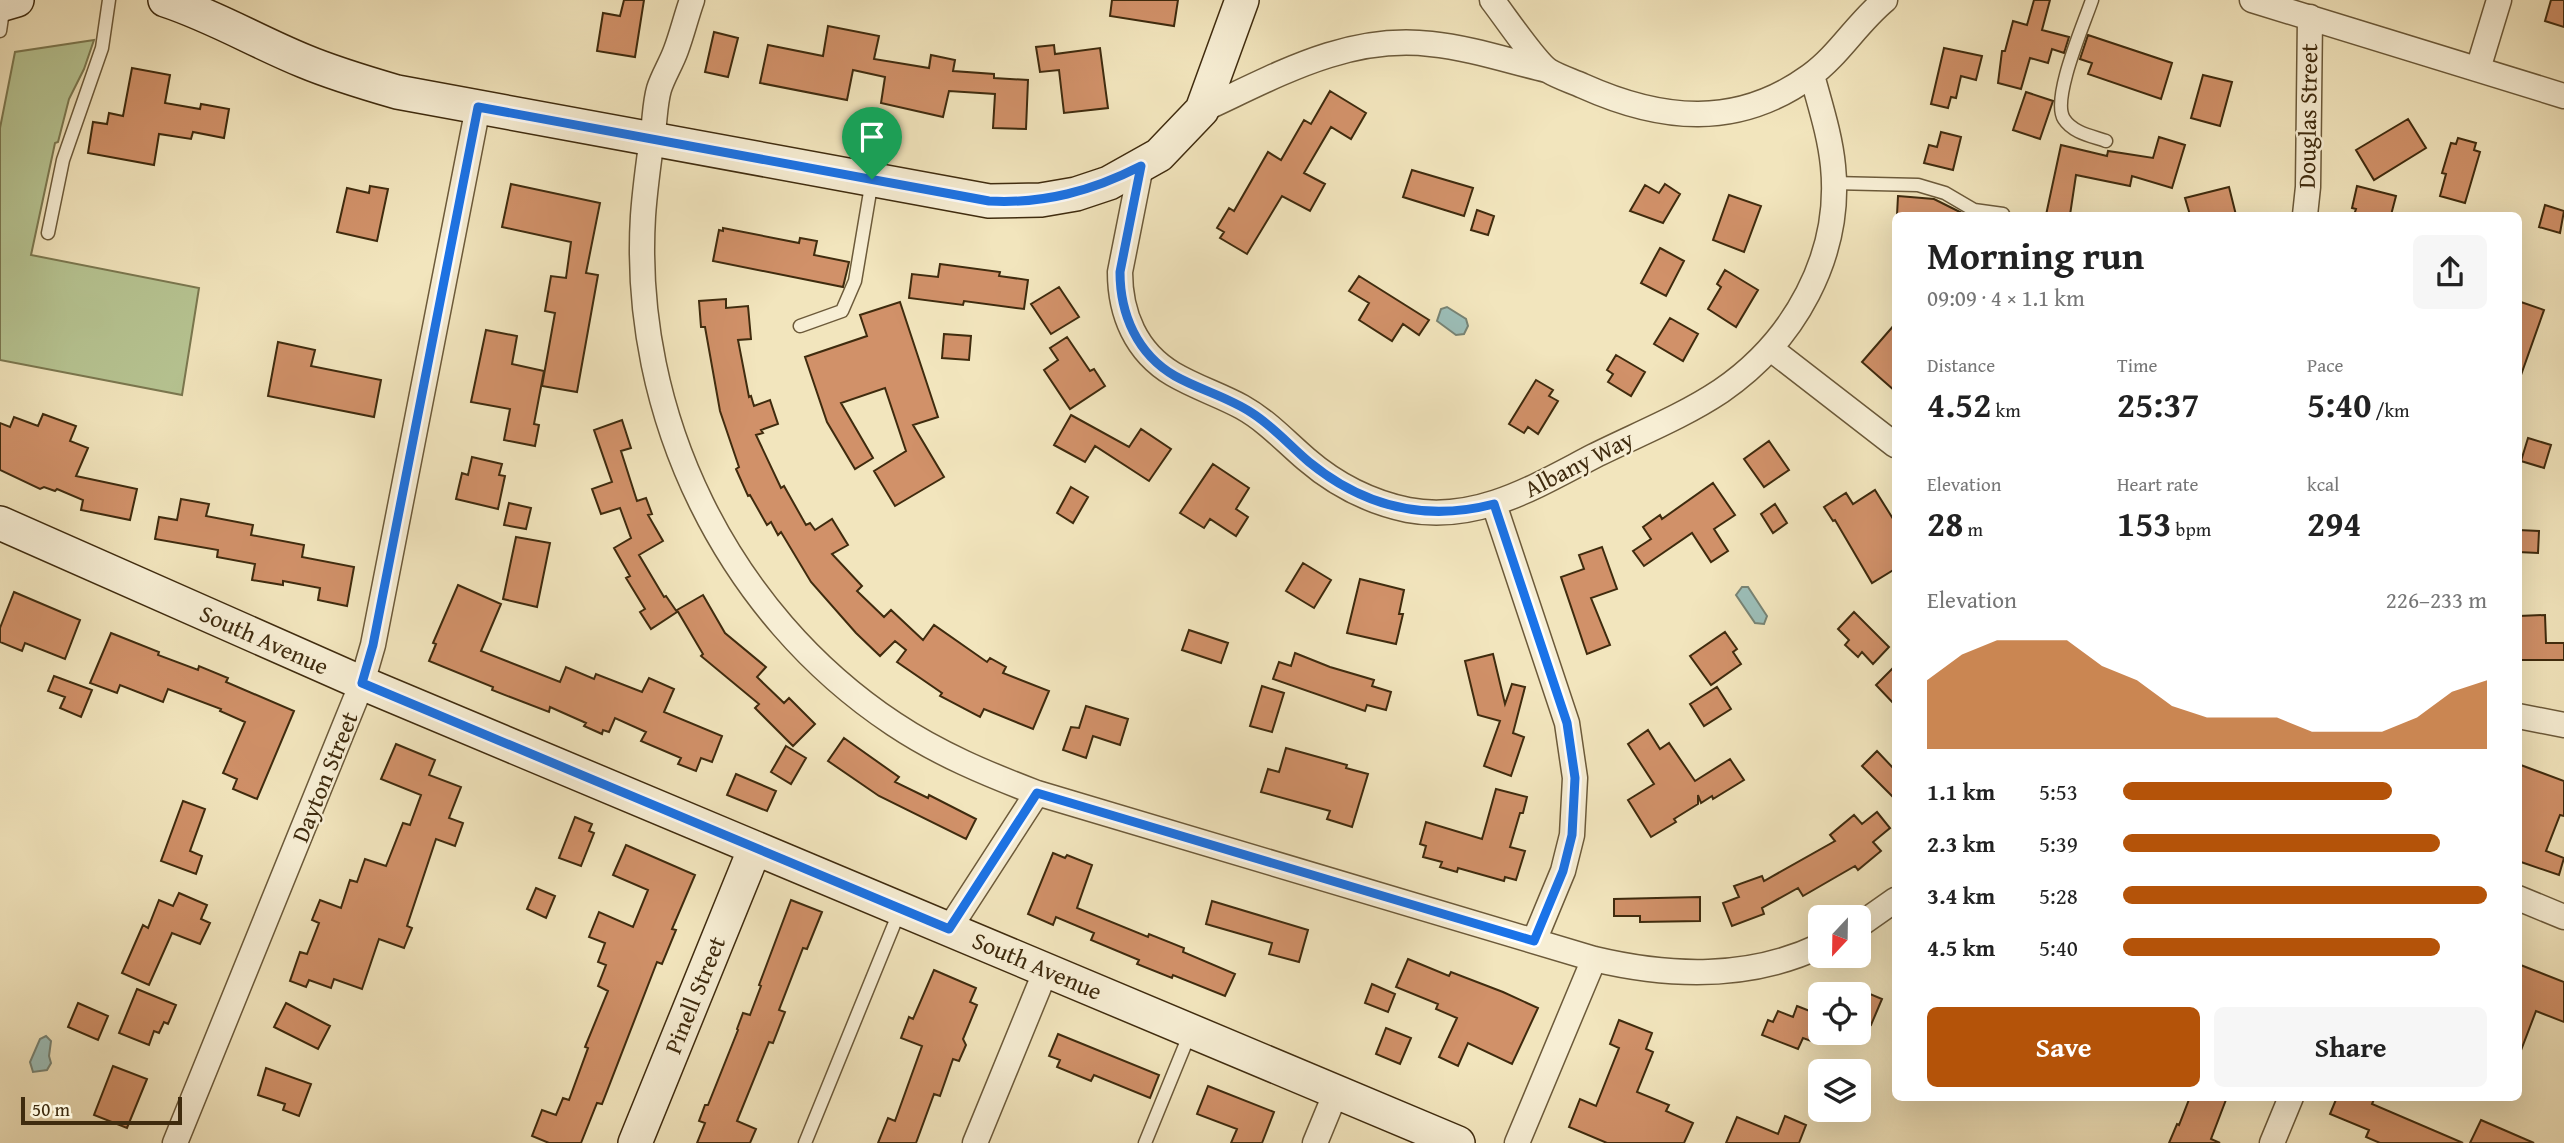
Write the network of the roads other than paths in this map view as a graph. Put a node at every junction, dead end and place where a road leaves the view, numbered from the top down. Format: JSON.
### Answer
{"nodes":[{"id":1,"x":109,"y":0,"type":"edge"},
{"id":2,"x":165,"y":0,"type":"edge"},
{"id":3,"x":692,"y":0,"type":"edge"},
{"id":4,"x":1242,"y":0,"type":"edge"},
{"id":5,"x":1492,"y":0,"type":"edge"},
{"id":6,"x":1885,"y":0,"type":"edge"},
{"id":7,"x":2092,"y":0,"type":"edge"},
{"id":8,"x":2252,"y":0,"type":"edge"},
{"id":9,"x":2499,"y":0,"type":"edge"},
{"id":10,"x":201,"y":9,"type":"edge"},
{"id":11,"x":2310,"y":17,"type":"junction"},
{"id":12,"x":2478,"y":69,"type":"junction"},
{"id":13,"x":1547,"y":70,"type":"junction"},
{"id":14,"x":1812,"y":75,"type":"junction"},
{"id":15,"x":2564,"y":96,"type":"edge"},
{"id":16,"x":478,"y":107,"type":"junction"},
{"id":17,"x":1202,"y":110,"type":"junction"},
{"id":18,"x":652,"y":139,"type":"junction"},
{"id":19,"x":2106,"y":141,"type":"dead end"},
{"id":20,"x":1141,"y":166,"type":"junction"},
{"id":21,"x":872,"y":179,"type":"junction"},
{"id":22,"x":1833,"y":184,"type":"junction"},
{"id":23,"x":1988,"y":212,"type":"edge"},
{"id":24,"x":2305,"y":212,"type":"edge"},
{"id":25,"x":48,"y":233,"type":"dead end"},
{"id":26,"x":800,"y":326,"type":"dead end"},
{"id":27,"x":1771,"y":349,"type":"junction"},
{"id":28,"x":1892,"y":443,"type":"edge"},
{"id":29,"x":1494,"y":504,"type":"junction"},
{"id":30,"x":0,"y":523,"type":"edge"},
{"id":31,"x":362,"y":683,"type":"junction"},
{"id":32,"x":2522,"y":717,"type":"edge"},
{"id":33,"x":2564,"y":725,"type":"edge"},
{"id":34,"x":1037,"y":793,"type":"junction"},
{"id":35,"x":755,"y":848,"type":"junction"},
{"id":36,"x":2522,"y":900,"type":"edge"},
{"id":37,"x":1892,"y":902,"type":"edge"},
{"id":38,"x":900,"y":909,"type":"junction"},
{"id":39,"x":1871,"y":917,"type":"edge"},
{"id":40,"x":2564,"y":917,"type":"edge"},
{"id":41,"x":949,"y":929,"type":"junction"},
{"id":42,"x":1534,"y":941,"type":"junction"},
{"id":43,"x":1808,"y":950,"type":"edge"},
{"id":44,"x":1594,"y":958,"type":"junction"},
{"id":45,"x":1046,"y":970,"type":"junction"},
{"id":46,"x":1191,"y":1031,"type":"junction"},
{"id":47,"x":1336,"y":1092,"type":"junction"},
{"id":48,"x":2289,"y":1101,"type":"edge"},
{"id":49,"x":175,"y":1143,"type":"edge"},
{"id":50,"x":635,"y":1143,"type":"edge"},
{"id":51,"x":805,"y":1143,"type":"edge"},
{"id":52,"x":975,"y":1143,"type":"edge"},
{"id":53,"x":1145,"y":1143,"type":"edge"},
{"id":54,"x":1315,"y":1143,"type":"edge"},
{"id":55,"x":1458,"y":1143,"type":"edge"},
{"id":56,"x":1517,"y":1143,"type":"edge"},
{"id":57,"x":2272,"y":1143,"type":"edge"}],
"edges":[{"from":1,"to":25,"type":"lane"},
{"from":2,"to":10,"type":"street"},
{"from":3,"to":18,"type":"street"},
{"from":4,"to":17,"type":"street"},
{"from":5,"to":13,"type":"street"},
{"from":6,"to":14,"type":"street"},
{"from":7,"to":19,"type":"lane"},
{"from":8,"to":11,"type":"street"},
{"from":9,"to":12,"type":"street"},
{"from":10,"to":16,"type":"street"},
{"from":11,"to":12,"type":"street"},
{"from":11,"to":24,"type":"street","name":"Douglas Street"},
{"from":12,"to":15,"type":"street"},
{"from":13,"to":14,"type":"street"},
{"from":13,"to":17,"type":"street"},
{"from":14,"to":22,"type":"street","name":"Albany Way"},
{"from":16,"to":18,"type":"street"},
{"from":16,"to":31,"type":"street","name":"Dayton Street"},
{"from":17,"to":20,"type":"street"},
{"from":18,"to":21,"type":"street"},
{"from":18,"to":34,"type":"street"},
{"from":20,"to":21,"type":"street"},
{"from":20,"to":29,"type":"street","name":"Albany Way"},
{"from":21,"to":26,"type":"lane"},
{"from":22,"to":23,"type":"lane"},
{"from":22,"to":27,"type":"street","name":"Albany Way"},
{"from":27,"to":28,"type":"street"},
{"from":27,"to":29,"type":"street","name":"Albany Way"},
{"from":29,"to":42,"type":"street"},
{"from":30,"to":31,"type":"street","name":"South Avenue"},
{"from":31,"to":35,"type":"street","name":"South Avenue"},
{"from":31,"to":49,"type":"street","name":"Dayton Street"},
{"from":32,"to":33,"type":"street"},
{"from":34,"to":41,"type":"street"},
{"from":34,"to":42,"type":"street"},
{"from":35,"to":38,"type":"street","name":"South Avenue"},
{"from":35,"to":50,"type":"street","name":"Pinell Street"},
{"from":36,"to":40,"type":"street"},
{"from":37,"to":39,"type":"street"},
{"from":38,"to":41,"type":"street","name":"South Avenue"},
{"from":38,"to":51,"type":"lane"},
{"from":41,"to":45,"type":"street","name":"South Avenue"},
{"from":42,"to":44,"type":"street"},
{"from":43,"to":44,"type":"street"},
{"from":44,"to":56,"type":"street"},
{"from":45,"to":46,"type":"street","name":"South Avenue"},
{"from":45,"to":52,"type":"street"},
{"from":46,"to":47,"type":"street","name":"South Avenue"},
{"from":46,"to":53,"type":"lane"},
{"from":47,"to":54,"type":"street"},
{"from":47,"to":55,"type":"street","name":"South Avenue"},
{"from":48,"to":57,"type":"street"}]}
